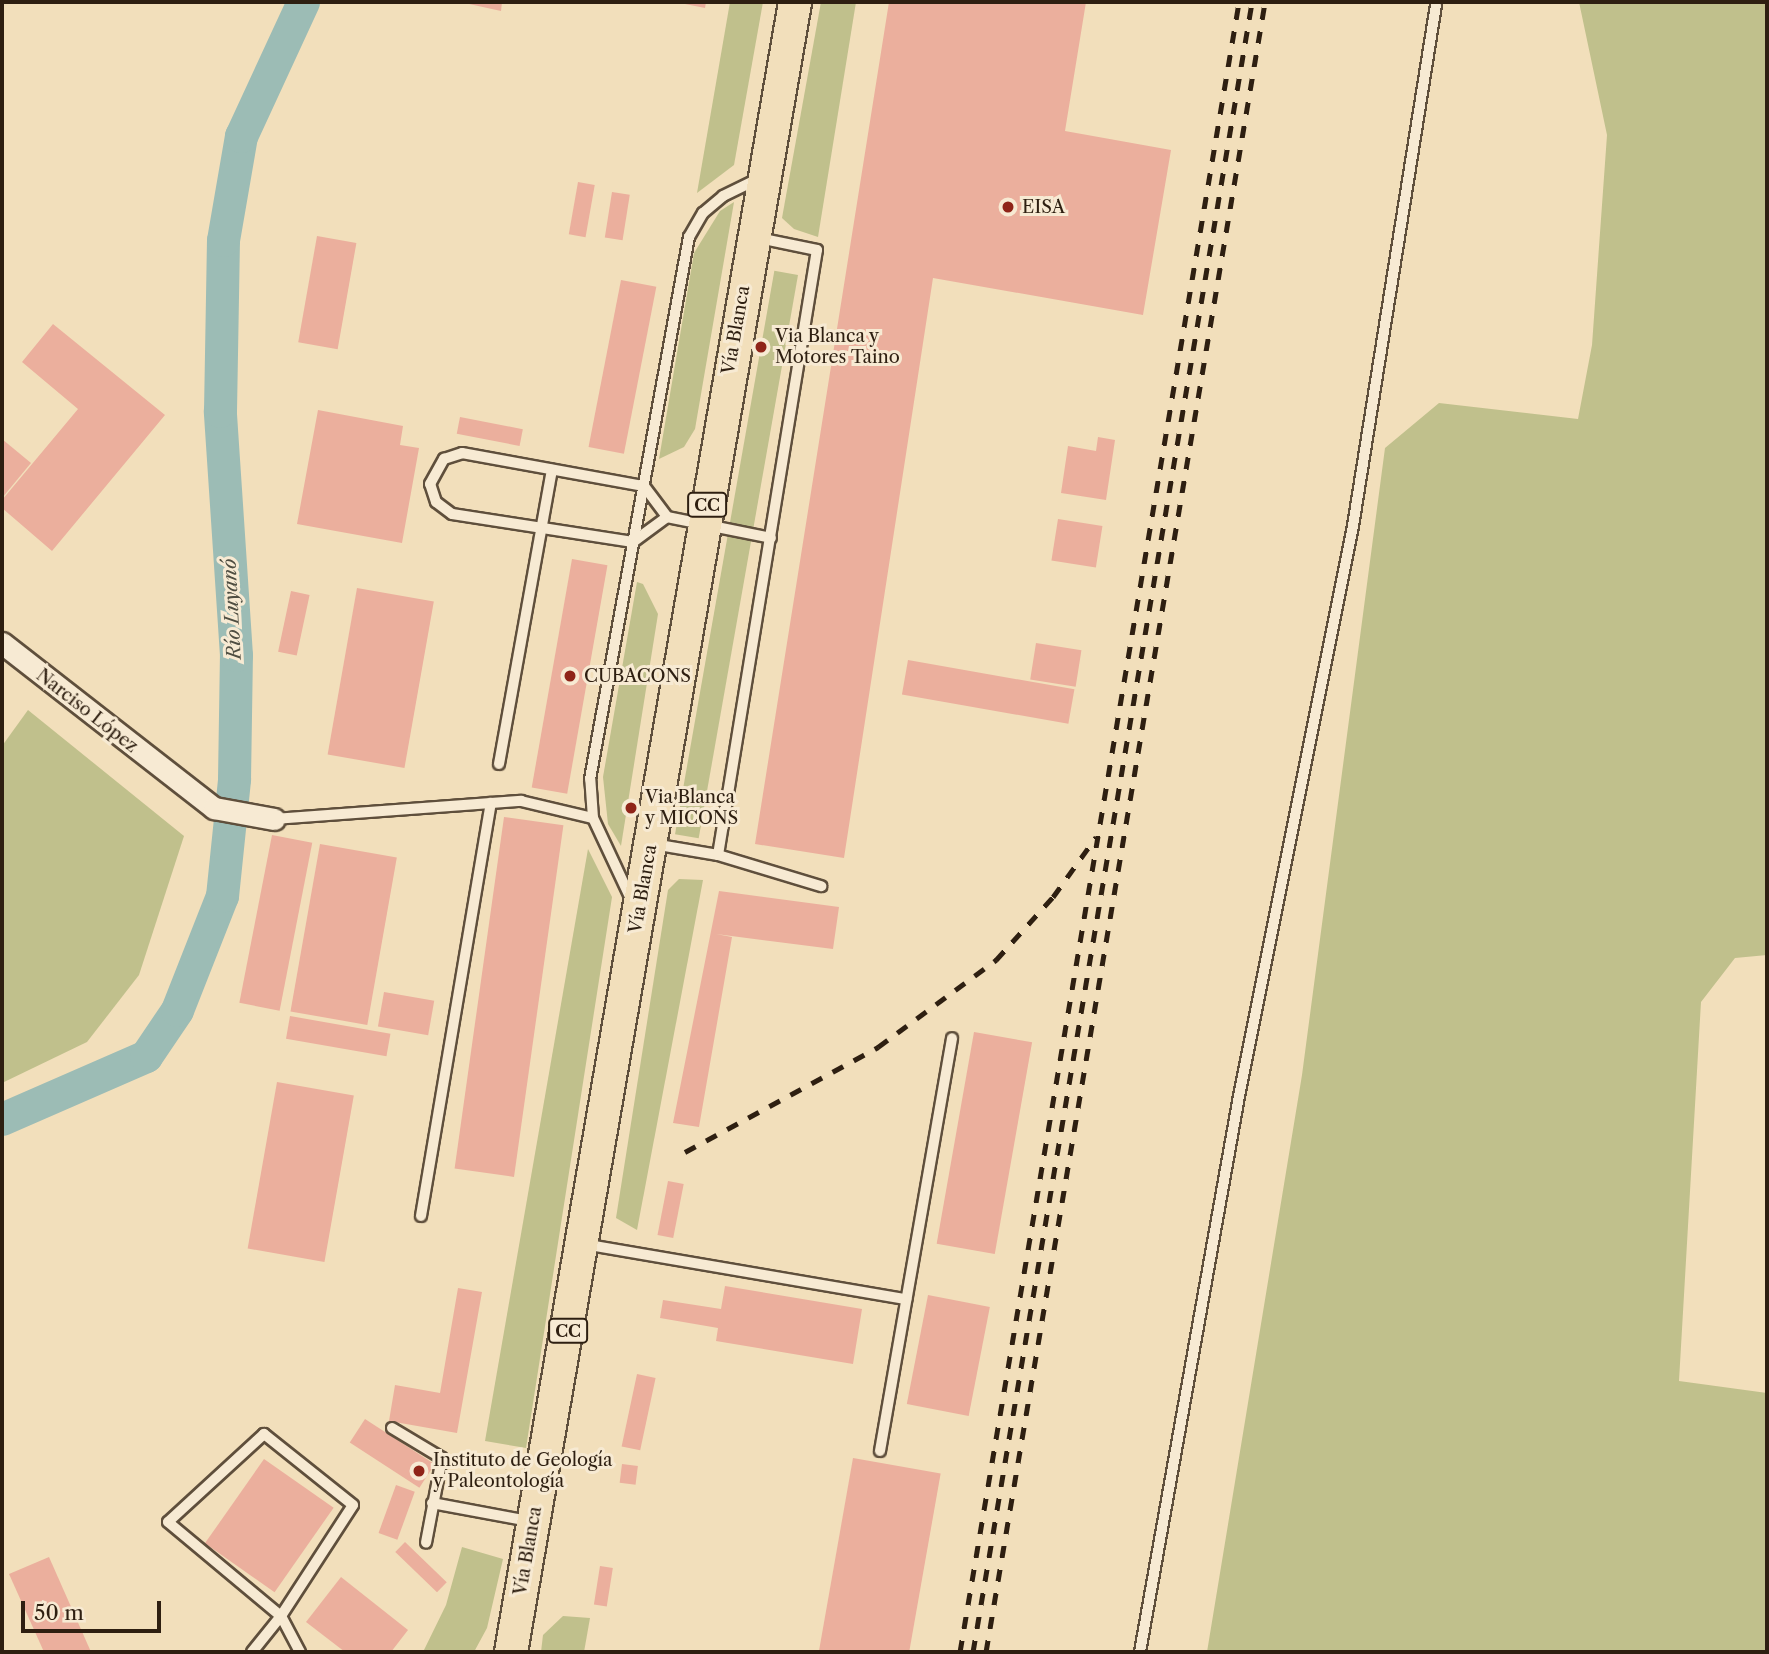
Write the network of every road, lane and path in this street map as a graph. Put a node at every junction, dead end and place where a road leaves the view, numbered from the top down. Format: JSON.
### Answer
{"nodes":[{"id":1,"x":795,"y":2,"type":"edge"},
{"id":2,"x":1436,"y":5,"type":"dead end"},
{"id":3,"x":763,"y":177,"type":"junction"},
{"id":4,"x":752,"y":237,"type":"junction"},
{"id":5,"x":552,"y":470,"type":"junction"},
{"id":6,"x":644,"y":486,"type":"junction"},
{"id":7,"x":667,"y":517,"type":"junction"},
{"id":8,"x":704,"y":524,"type":"junction"},
{"id":9,"x":542,"y":528,"type":"junction"},
{"id":10,"x":772,"y":538,"type":"junction"},
{"id":11,"x":633,"y":542,"type":"junction"},
{"id":12,"x":2,"y":643,"type":"edge"},
{"id":13,"x":499,"y":764,"type":"dead end"},
{"id":14,"x":491,"y":803,"type":"junction"},
{"id":15,"x":593,"y":818,"type":"junction"},
{"id":16,"x":274,"y":819,"type":"joint"},
{"id":17,"x":651,"y":844,"type":"junction"},
{"id":18,"x":718,"y":855,"type":"junction"},
{"id":19,"x":821,"y":886,"type":"dead end"},
{"id":20,"x":639,"y":914,"type":"junction"},
{"id":21,"x":952,"y":1038,"type":"dead end"},
{"id":22,"x":421,"y":1216,"type":"dead end"},
{"id":23,"x":583,"y":1244,"type":"junction"},
{"id":24,"x":906,"y":1299,"type":"junction"},
{"id":25,"x":392,"y":1428,"type":"dead end"},
{"id":26,"x":880,"y":1451,"type":"dead end"},
{"id":27,"x":432,"y":1503,"type":"junction"},
{"id":28,"x":534,"y":1522,"type":"junction"},
{"id":29,"x":426,"y":1543,"type":"dead end"},
{"id":30,"x":281,"y":1616,"type":"junction"},
{"id":31,"x":252,"y":1652,"type":"edge"},
{"id":32,"x":300,"y":1652,"type":"edge"},
{"id":33,"x":511,"y":1652,"type":"edge"},
{"id":34,"x":1140,"y":1652,"type":"edge"}],
"edges":[{"from":1,"to":3,"type":"main road","name":"Vía Blanca","number":"CC"},
{"from":2,"to":34,"type":"lane"},
{"from":3,"to":4,"type":"main road","name":"Vía Blanca","number":"CC"},
{"from":3,"to":6,"type":"lane"},
{"from":4,"to":8,"type":"main road","name":"Vía Blanca","number":"CC"},
{"from":4,"to":10,"type":"lane"},
{"from":5,"to":6,"type":"lane"},
{"from":5,"to":9,"type":"lane"},
{"from":5,"to":9,"type":"lane"},
{"from":6,"to":7,"type":"lane"},
{"from":6,"to":11,"type":"lane"},
{"from":7,"to":8,"type":"lane"},
{"from":7,"to":11,"type":"lane"},
{"from":8,"to":10,"type":"lane"},
{"from":8,"to":17,"type":"main road","name":"Vía Blanca","number":"CC"},
{"from":9,"to":11,"type":"lane"},
{"from":9,"to":13,"type":"lane"},
{"from":10,"to":18,"type":"lane"},
{"from":11,"to":15,"type":"lane"},
{"from":12,"to":16,"type":"street","name":"Narciso López"},
{"from":14,"to":15,"type":"lane"},
{"from":14,"to":16,"type":"lane"},
{"from":14,"to":22,"type":"lane"},
{"from":15,"to":20,"type":"lane"},
{"from":17,"to":18,"type":"lane"},
{"from":17,"to":20,"type":"main road","name":"Vía Blanca","number":"CC"},
{"from":18,"to":19,"type":"lane"},
{"from":20,"to":23,"type":"main road","name":"Vía Blanca","number":"CC"},
{"from":21,"to":24,"type":"lane"},
{"from":23,"to":24,"type":"lane"},
{"from":23,"to":28,"type":"main road","name":"Vía Blanca","number":"CC"},
{"from":24,"to":26,"type":"lane"},
{"from":25,"to":27,"type":"lane"},
{"from":27,"to":28,"type":"lane"},
{"from":27,"to":29,"type":"lane"},
{"from":28,"to":33,"type":"main road","name":"Vía Blanca","number":"CC"},
{"from":30,"to":30,"type":"lane"},
{"from":30,"to":31,"type":"lane"},
{"from":30,"to":32,"type":"lane"}]}
